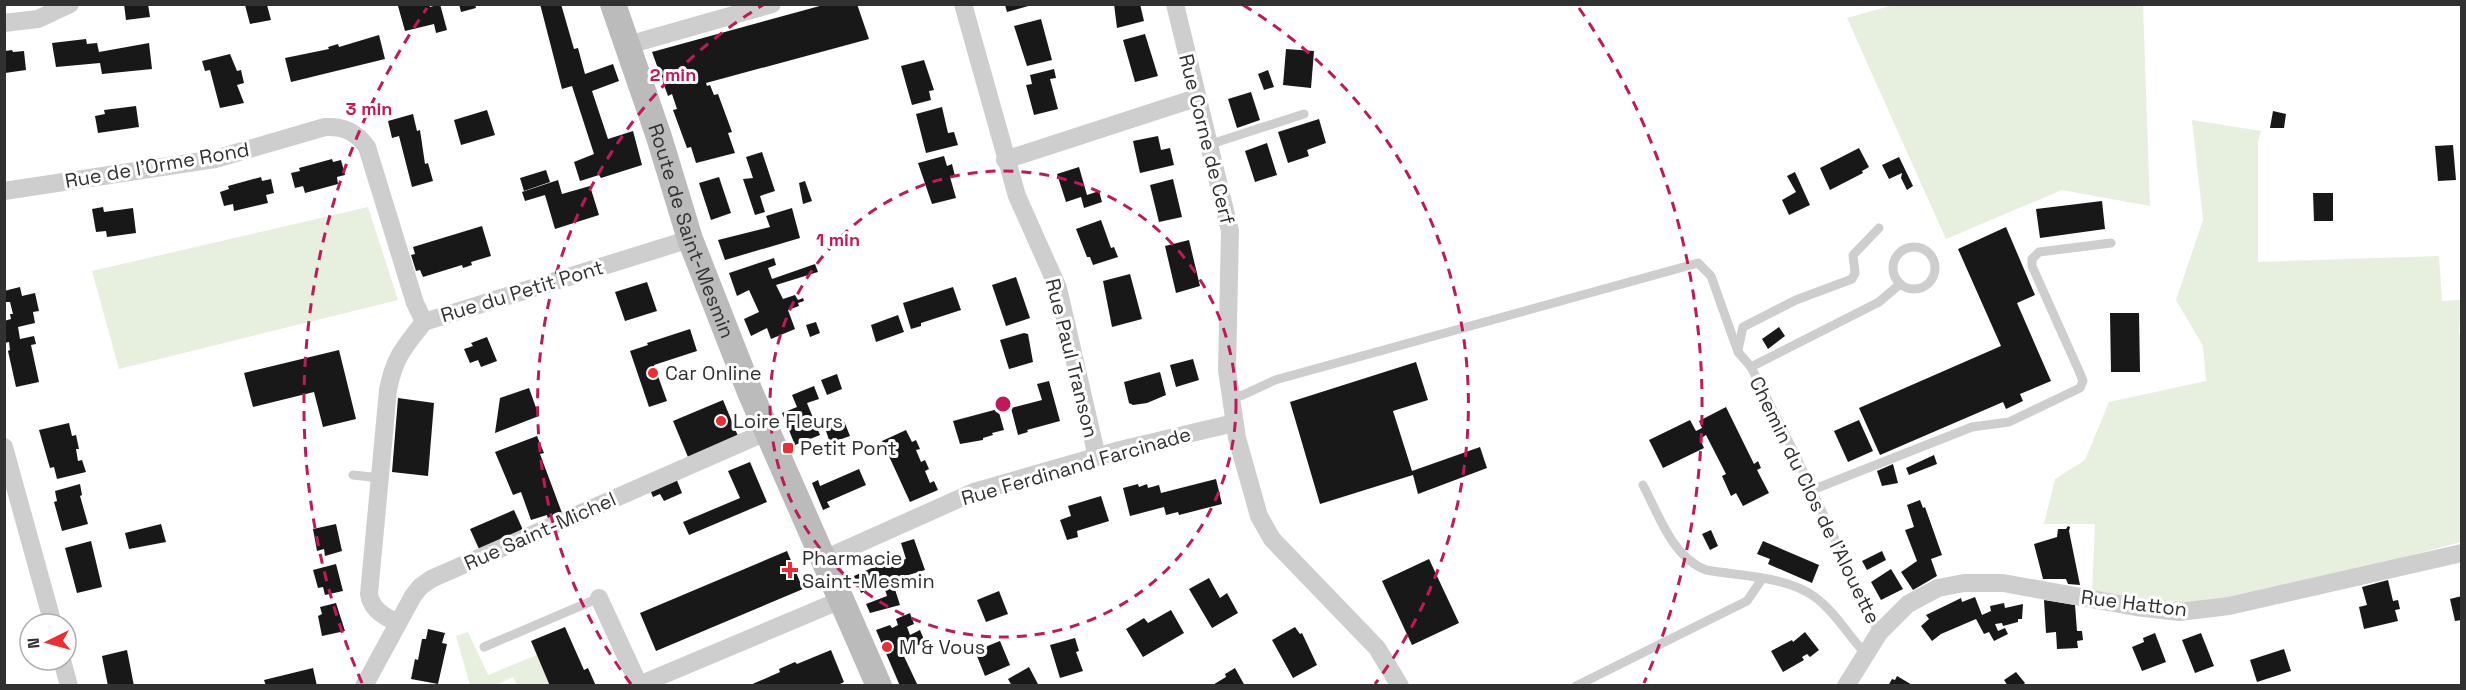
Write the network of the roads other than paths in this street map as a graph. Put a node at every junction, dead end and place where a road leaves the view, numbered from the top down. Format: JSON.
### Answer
{"nodes":[{"id":1,"x":70,"y":4,"type":"edge"},
{"id":2,"x":613,"y":4,"type":"edge"},
{"id":3,"x":772,"y":4,"type":"edge"},
{"id":4,"x":963,"y":4,"type":"edge"},
{"id":5,"x":1175,"y":4,"type":"edge"},
{"id":6,"x":4,"y":23,"type":"edge"},
{"id":7,"x":628,"y":45,"type":"junction"},
{"id":8,"x":1196,"y":99,"type":"junction"},
{"id":9,"x":1304,"y":114,"type":"dead end"},
{"id":10,"x":1208,"y":145,"type":"junction"},
{"id":11,"x":1005,"y":160,"type":"junction"},
{"id":12,"x":4,"y":191,"type":"edge"},
{"id":13,"x":1879,"y":228,"type":"dead end"},
{"id":14,"x":690,"y":239,"type":"junction"},
{"id":15,"x":2111,"y":243,"type":"dead end"},
{"id":16,"x":1900,"y":284,"type":"junction"},
{"id":17,"x":424,"y":322,"type":"junction"},
{"id":18,"x":1738,"y":352,"type":"junction"},
{"id":19,"x":1751,"y":367,"type":"junction"},
{"id":20,"x":1229,"y":398,"type":"junction"},
{"id":21,"x":1234,"y":423,"type":"junction"},
{"id":22,"x":766,"y":432,"type":"junction"},
{"id":23,"x":4,"y":447,"type":"edge"},
{"id":24,"x":1097,"y":457,"type":"junction"},
{"id":25,"x":353,"y":475,"type":"dead end"},
{"id":26,"x":380,"y":478,"type":"junction"},
{"id":27,"x":1643,"y":485,"type":"dead end"},
{"id":28,"x":1812,"y":490,"type":"junction"},
{"id":29,"x":2462,"y":553,"type":"edge"},
{"id":30,"x":822,"y":560,"type":"junction"},
{"id":31,"x":1762,"y":579,"type":"junction"},
{"id":32,"x":599,"y":598,"type":"joint"},
{"id":33,"x":841,"y":600,"type":"junction"},
{"id":34,"x":49,"y":612,"type":"edge"},
{"id":35,"x":397,"y":622,"type":"junction"},
{"id":36,"x":1879,"y":633,"type":"junction"},
{"id":37,"x":484,"y":646,"type":"dead end"},
{"id":38,"x":1865,"y":653,"type":"junction"},
{"id":39,"x":639,"y":685,"type":"edge"},
{"id":40,"x":364,"y":686,"type":"edge"},
{"id":41,"x":879,"y":686,"type":"edge"},
{"id":42,"x":1400,"y":686,"type":"edge"},
{"id":43,"x":1576,"y":686,"type":"edge"},
{"id":44,"x":1846,"y":686,"type":"edge"}],
"edges":[{"from":1,"to":6,"type":"street"},
{"from":2,"to":7,"type":"main road","name":"Route de Saint-Mesmin"},
{"from":3,"to":7,"type":"street"},
{"from":4,"to":11,"type":"street","name":"Rue Paul Transon"},
{"from":5,"to":8,"type":"street","name":"Rue Corne de Cerf"},
{"from":7,"to":14,"type":"main road","name":"Route de Saint-Mesmin"},
{"from":8,"to":10,"type":"street","name":"Rue Corne de Cerf"},
{"from":8,"to":11,"type":"street"},
{"from":9,"to":10,"type":"lane"},
{"from":10,"to":20,"type":"street","name":"Rue Corne de Cerf"},
{"from":11,"to":24,"type":"street","name":"Rue Paul Transon"},
{"from":12,"to":17,"type":"street","name":"Rue de l'Orme Rond"},
{"from":13,"to":18,"type":"lane"},
{"from":14,"to":17,"type":"street","name":"Rue du Petit Pont"},
{"from":14,"to":22,"type":"main road","name":"Route de Saint-Mesmin"},
{"from":15,"to":28,"type":"lane"},
{"from":16,"to":16,"type":"lane"},
{"from":16,"to":19,"type":"lane","name":"Chemin du Clos de l'Alouette"},
{"from":17,"to":26,"type":"street","name":"Rue du Petit Pont"},
{"from":18,"to":19,"type":"lane","name":"Chemin du Clos de l'Alouette"},
{"from":18,"to":20,"type":"lane"},
{"from":19,"to":28,"type":"lane","name":"Chemin du Clos de l'Alouette"},
{"from":20,"to":21,"type":"street","name":"Rue Corne de Cerf"},
{"from":21,"to":24,"type":"street","name":"Rue Ferdinand Farcinade"},
{"from":21,"to":42,"type":"street","name":"Rue Corne de Cerf"},
{"from":22,"to":30,"type":"main road","name":"Route de Saint-Mesmin"},
{"from":22,"to":35,"type":"street","name":"Rue Saint-Michel"},
{"from":23,"to":34,"type":"street"},
{"from":24,"to":30,"type":"street","name":"Rue Ferdinand Farcinade"},
{"from":25,"to":26,"type":"lane"},
{"from":26,"to":35,"type":"street","name":"Rue du Petit Pont"},
{"from":27,"to":31,"type":"lane"},
{"from":28,"to":36,"type":"lane","name":"Chemin du Clos de l'Alouette"},
{"from":29,"to":36,"type":"street","name":"Rue Hatton"},
{"from":30,"to":33,"type":"main road","name":"Route de Saint-Mesmin"},
{"from":31,"to":38,"type":"lane"},
{"from":31,"to":43,"type":"lane"},
{"from":32,"to":37,"type":"lane"},
{"from":32,"to":39,"type":"street"},
{"from":33,"to":39,"type":"street"},
{"from":33,"to":41,"type":"main road","name":"Route de Saint-Mesmin"},
{"from":35,"to":40,"type":"street","name":"Rue Saint-Michel"},
{"from":36,"to":38,"type":"street","name":"Rue Hatton"},
{"from":38,"to":44,"type":"street","name":"Rue Hatton"}]}
